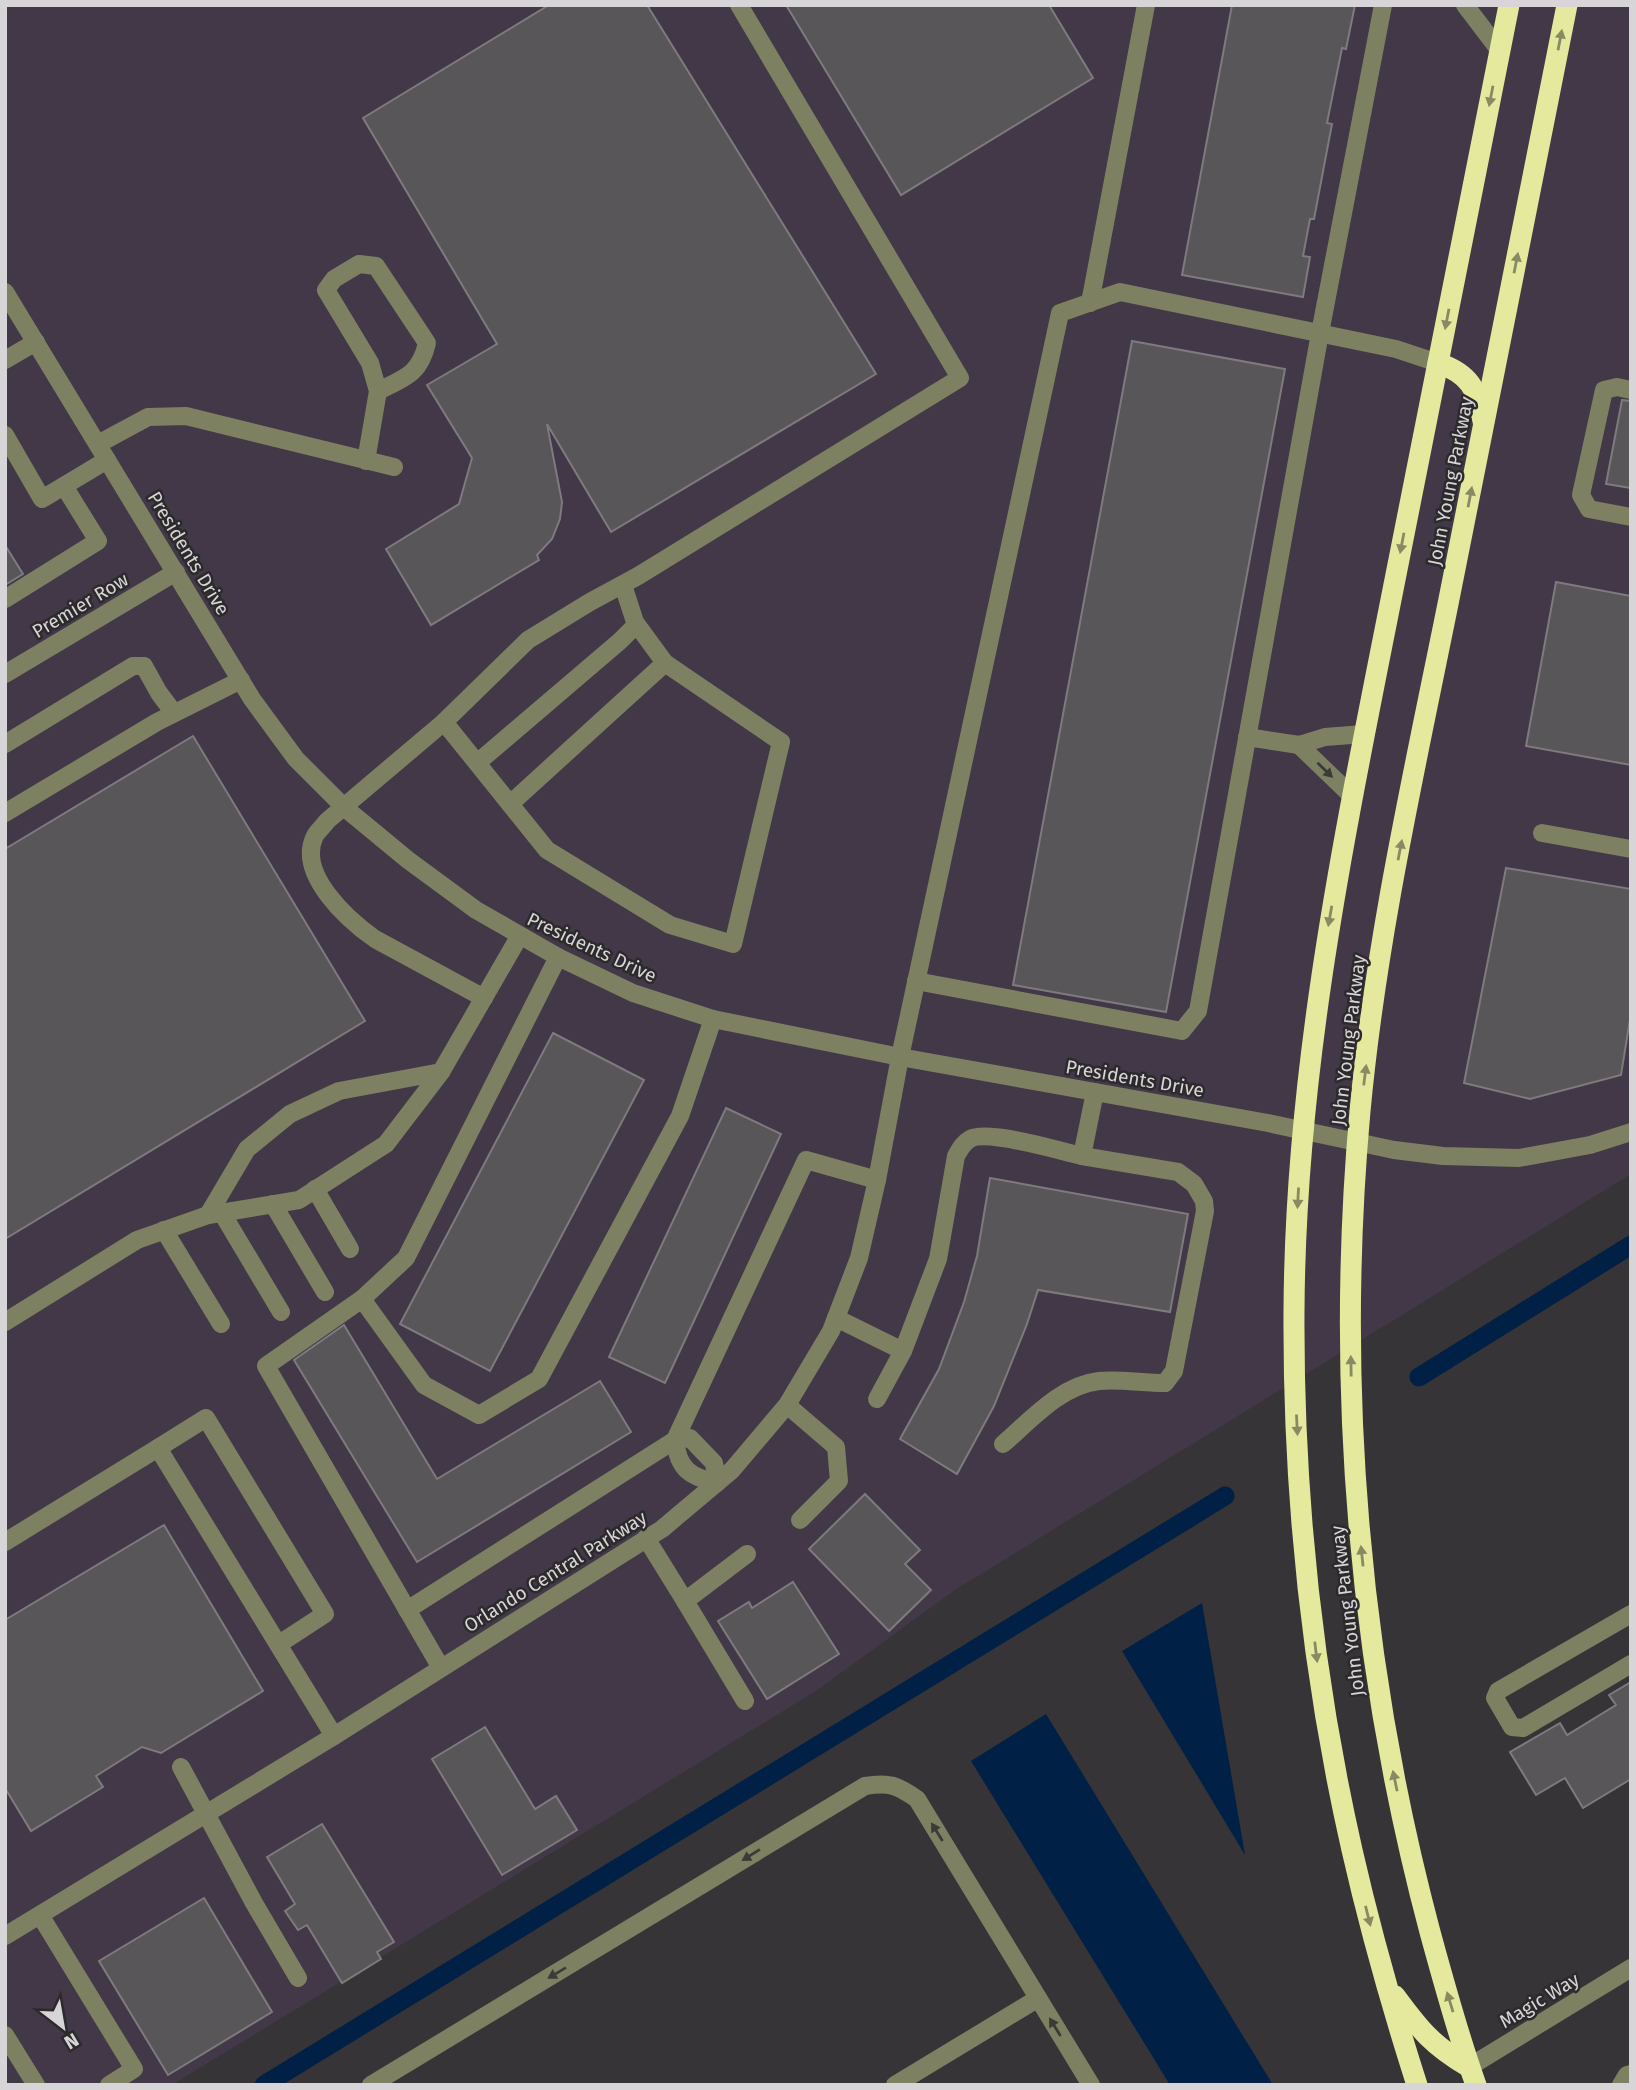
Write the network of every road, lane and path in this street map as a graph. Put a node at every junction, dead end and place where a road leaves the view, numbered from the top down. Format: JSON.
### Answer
{"nodes":[{"id":1,"x":739,"y":5,"type":"edge"},
{"id":2,"x":1146,"y":5,"type":"edge"},
{"id":3,"x":1383,"y":5,"type":"edge"},
{"id":4,"x":1465,"y":5,"type":"edge"},
{"id":5,"x":1508,"y":5,"type":"edge"},
{"id":6,"x":1567,"y":5,"type":"edge"},
{"id":7,"x":1500,"y":51,"type":"junction"},
{"id":8,"x":5,"y":292,"type":"edge"},
{"id":9,"x":1090,"y":303,"type":"junction"},
{"id":10,"x":1320,"y":333,"type":"junction"},
{"id":11,"x":36,"y":342,"type":"junction"},
{"id":12,"x":5,"y":360,"type":"edge"},
{"id":13,"x":1438,"y":363,"type":"junction"},
{"id":14,"x":1631,"y":390,"type":"edge"},
{"id":15,"x":378,"y":391,"type":"junction"},
{"id":16,"x":1484,"y":426,"type":"junction"},
{"id":17,"x":5,"y":435,"type":"edge"},
{"id":18,"x":98,"y":444,"type":"junction"},
{"id":19,"x":107,"y":460,"type":"junction"},
{"id":20,"x":366,"y":461,"type":"junction"},
{"id":21,"x":394,"y":467,"type":"dead end"},
{"id":22,"x":64,"y":486,"type":"junction"},
{"id":23,"x":1631,"y":517,"type":"edge"},
{"id":24,"x":176,"y":572,"type":"junction"},
{"id":25,"x":623,"y":586,"type":"junction"},
{"id":26,"x":5,"y":599,"type":"edge"},
{"id":27,"x":636,"y":625,"type":"junction"},
{"id":28,"x":665,"y":663,"type":"junction"},
{"id":29,"x":5,"y":674,"type":"edge"},
{"id":30,"x":241,"y":680,"type":"junction"},
{"id":31,"x":174,"y":713,"type":"junction"},
{"id":32,"x":444,"y":722,"type":"junction"},
{"id":33,"x":1364,"y":734,"type":"junction"},
{"id":34,"x":1247,"y":737,"type":"junction"},
{"id":35,"x":5,"y":744,"type":"edge"},
{"id":36,"x":1298,"y":745,"type":"junction"},
{"id":37,"x":477,"y":763,"type":"junction"},
{"id":38,"x":1352,"y":796,"type":"junction"},
{"id":39,"x":510,"y":804,"type":"junction"},
{"id":40,"x":345,"y":808,"type":"junction"},
{"id":41,"x":5,"y":813,"type":"edge"},
{"id":42,"x":1542,"y":833,"type":"dead end"},
{"id":43,"x":1631,"y":849,"type":"edge"},
{"id":44,"x":519,"y":937,"type":"junction"},
{"id":45,"x":558,"y":957,"type":"junction"},
{"id":46,"x":916,"y":981,"type":"junction"},
{"id":47,"x":484,"y":998,"type":"junction"},
{"id":48,"x":713,"y":1019,"type":"junction"},
{"id":49,"x":900,"y":1057,"type":"junction"},
{"id":50,"x":441,"y":1072,"type":"junction"},
{"id":51,"x":1095,"y":1092,"type":"junction"},
{"id":52,"x":1303,"y":1130,"type":"junction"},
{"id":53,"x":1631,"y":1132,"type":"edge"},
{"id":54,"x":1358,"y":1142,"type":"junction"},
{"id":55,"x":1082,"y":1156,"type":"junction"},
{"id":56,"x":877,"y":1180,"type":"junction"},
{"id":57,"x":315,"y":1189,"type":"junction"},
{"id":58,"x":272,"y":1204,"type":"junction"},
{"id":59,"x":215,"y":1214,"type":"junction"},
{"id":60,"x":164,"y":1230,"type":"junction"},
{"id":61,"x":350,"y":1249,"type":"dead end"},
{"id":62,"x":325,"y":1292,"type":"dead end"},
{"id":63,"x":362,"y":1299,"type":"junction"},
{"id":64,"x":281,"y":1312,"type":"dead end"},
{"id":65,"x":836,"y":1318,"type":"junction"},
{"id":66,"x":5,"y":1322,"type":"edge"},
{"id":67,"x":221,"y":1324,"type":"dead end"},
{"id":68,"x":903,"y":1351,"type":"junction"},
{"id":69,"x":877,"y":1399,"type":"dead end"},
{"id":70,"x":787,"y":1405,"type":"junction"},
{"id":71,"x":675,"y":1440,"type":"junction"},
{"id":72,"x":1003,"y":1444,"type":"dead end"},
{"id":73,"x":158,"y":1448,"type":"junction"},
{"id":74,"x":717,"y":1483,"type":"junction"},
{"id":75,"x":800,"y":1520,"type":"dead end"},
{"id":76,"x":646,"y":1538,"type":"junction"},
{"id":77,"x":5,"y":1542,"type":"edge"},
{"id":78,"x":747,"y":1554,"type":"dead end"},
{"id":79,"x":685,"y":1601,"type":"junction"},
{"id":80,"x":407,"y":1610,"type":"junction"},
{"id":81,"x":1631,"y":1614,"type":"edge"},
{"id":82,"x":279,"y":1644,"type":"junction"},
{"id":83,"x":1631,"y":1664,"type":"edge"},
{"id":84,"x":441,"y":1668,"type":"junction"},
{"id":85,"x":745,"y":1701,"type":"dead end"},
{"id":86,"x":334,"y":1736,"type":"junction"},
{"id":87,"x":181,"y":1767,"type":"dead end"},
{"id":88,"x":207,"y":1813,"type":"junction"},
{"id":89,"x":40,"y":1915,"type":"junction"},
{"id":90,"x":5,"y":1936,"type":"edge"},
{"id":91,"x":1631,"y":1968,"type":"edge"},
{"id":92,"x":298,"y":1978,"type":"dead end"},
{"id":93,"x":1385,"y":1983,"type":"junction"},
{"id":94,"x":1037,"y":1999,"type":"junction"},
{"id":95,"x":5,"y":2035,"type":"edge"},
{"id":96,"x":1631,"y":2074,"type":"edge"},
{"id":97,"x":1473,"y":2076,"type":"edge"},
{"id":98,"x":36,"y":2085,"type":"edge"},
{"id":99,"x":109,"y":2085,"type":"edge"},
{"id":100,"x":372,"y":2085,"type":"edge"},
{"id":101,"x":895,"y":2085,"type":"edge"},
{"id":102,"x":1091,"y":2085,"type":"edge"},
{"id":103,"x":1417,"y":2085,"type":"edge"},
{"id":104,"x":1620,"y":2085,"type":"edge"}],
"edges":[{"from":1,"to":25,"type":"street"},
{"from":2,"to":9,"type":"street"},
{"from":3,"to":10,"type":"street"},
{"from":4,"to":7,"type":"street"},
{"from":5,"to":7,"type":"highway","name":"John Young Parkway"},
{"from":16,"to":6,"type":"highway","name":"John Young Parkway","one_way":true},
{"from":7,"to":13,"type":"highway","name":"John Young Parkway","one_way":true},
{"from":8,"to":11,"type":"street","name":"Presidents Drive"},
{"from":9,"to":10,"type":"street"},
{"from":9,"to":46,"type":"street","name":"Orlando Central Parkway"},
{"from":10,"to":13,"type":"street"},
{"from":10,"to":34,"type":"street"},
{"from":11,"to":12,"type":"street"},
{"from":11,"to":18,"type":"street","name":"Presidents Drive"},
{"from":13,"to":16,"type":"highway"},
{"from":13,"to":33,"type":"highway","name":"John Young Parkway","one_way":true},
{"from":14,"to":23,"type":"street"},
{"from":15,"to":15,"type":"street"},
{"from":15,"to":20,"type":"street"},
{"from":54,"to":16,"type":"highway","name":"John Young Parkway","one_way":true},
{"from":17,"to":22,"type":"street"},
{"from":18,"to":19,"type":"street","name":"Presidents Drive"},
{"from":18,"to":20,"type":"street"},
{"from":19,"to":22,"type":"street"},
{"from":19,"to":24,"type":"street","name":"Presidents Drive"},
{"from":20,"to":21,"type":"street"},
{"from":22,"to":26,"type":"street"},
{"from":24,"to":29,"type":"street","name":"Premier Row"},
{"from":24,"to":30,"type":"street","name":"Presidents Drive"},
{"from":25,"to":27,"type":"street"},
{"from":25,"to":32,"type":"street"},
{"from":27,"to":28,"type":"street"},
{"from":27,"to":37,"type":"street"},
{"from":28,"to":39,"type":"street"},
{"from":28,"to":39,"type":"street"},
{"from":30,"to":31,"type":"street"},
{"from":30,"to":40,"type":"street","name":"Presidents Drive"},
{"from":31,"to":35,"type":"street"},
{"from":31,"to":41,"type":"street"},
{"from":32,"to":37,"type":"street"},
{"from":32,"to":40,"type":"street"},
{"from":33,"to":36,"type":"street"},
{"from":33,"to":38,"type":"highway","name":"John Young Parkway"},
{"from":34,"to":36,"type":"street"},
{"from":34,"to":46,"type":"street"},
{"from":36,"to":38,"type":"street","one_way":true},
{"from":37,"to":39,"type":"street"},
{"from":38,"to":52,"type":"highway","name":"John Young Parkway","one_way":true},
{"from":40,"to":44,"type":"street","name":"Presidents Drive"},
{"from":40,"to":47,"type":"street"},
{"from":42,"to":43,"type":"street"},
{"from":44,"to":45,"type":"street","name":"Presidents Drive"},
{"from":44,"to":47,"type":"street"},
{"from":45,"to":48,"type":"street","name":"Presidents Drive"},
{"from":45,"to":63,"type":"street"},
{"from":46,"to":49,"type":"street","name":"Orlando Central Parkway"},
{"from":47,"to":50,"type":"street"},
{"from":48,"to":49,"type":"street","name":"Presidents Drive"},
{"from":48,"to":63,"type":"street"},
{"from":49,"to":51,"type":"street","name":"Presidents Drive"},
{"from":49,"to":56,"type":"street","name":"Orlando Central Parkway"},
{"from":50,"to":57,"type":"street"},
{"from":50,"to":59,"type":"street"},
{"from":51,"to":52,"type":"street","name":"Presidents Drive"},
{"from":51,"to":55,"type":"street"},
{"from":52,"to":54,"type":"street","name":"Presidents Drive"},
{"from":52,"to":93,"type":"highway","name":"John Young Parkway","one_way":true},
{"from":53,"to":54,"type":"street","name":"Presidents Drive"},
{"from":97,"to":54,"type":"highway","name":"John Young Parkway","one_way":true},
{"from":55,"to":68,"type":"street"},
{"from":55,"to":72,"type":"street"},
{"from":56,"to":65,"type":"street","name":"Orlando Central Parkway"},
{"from":56,"to":71,"type":"street"},
{"from":57,"to":58,"type":"street"},
{"from":57,"to":61,"type":"street"},
{"from":58,"to":59,"type":"street"},
{"from":58,"to":62,"type":"street"},
{"from":59,"to":60,"type":"street"},
{"from":59,"to":64,"type":"street"},
{"from":60,"to":66,"type":"street"},
{"from":60,"to":67,"type":"street"},
{"from":63,"to":80,"type":"street"},
{"from":65,"to":68,"type":"street"},
{"from":65,"to":70,"type":"street","name":"Orlando Central Parkway"},
{"from":68,"to":69,"type":"street"},
{"from":70,"to":74,"type":"street","name":"Orlando Central Parkway"},
{"from":70,"to":75,"type":"street"},
{"from":71,"to":74,"type":"street"},
{"from":71,"to":80,"type":"street"},
{"from":73,"to":77,"type":"street"},
{"from":73,"to":82,"type":"street"},
{"from":73,"to":82,"type":"street"},
{"from":74,"to":76,"type":"street","name":"Orlando Central Parkway"},
{"from":76,"to":79,"type":"street"},
{"from":76,"to":84,"type":"street","name":"Orlando Central Parkway"},
{"from":78,"to":79,"type":"street"},
{"from":79,"to":85,"type":"street"},
{"from":80,"to":84,"type":"street"},
{"from":81,"to":83,"type":"street"},
{"from":82,"to":86,"type":"street"},
{"from":84,"to":86,"type":"street","name":"Orlando Central Parkway"},
{"from":86,"to":88,"type":"street","name":"Orlando Central Parkway"},
{"from":87,"to":88,"type":"street"},
{"from":88,"to":89,"type":"street","name":"Orlando Central Parkway"},
{"from":88,"to":92,"type":"street"},
{"from":89,"to":90,"type":"street","name":"Orlando Central Parkway"},
{"from":89,"to":99,"type":"street"},
{"from":91,"to":97,"type":"street","name":"Magic Way"},
{"from":93,"to":97,"type":"highway"},
{"from":93,"to":103,"type":"highway","name":"John Young Parkway"},
{"from":94,"to":100,"type":"street","one_way":true},
{"from":94,"to":101,"type":"street"},
{"from":102,"to":94,"type":"street","one_way":true},
{"from":95,"to":98,"type":"street"},
{"from":96,"to":104,"type":"street"}]}
